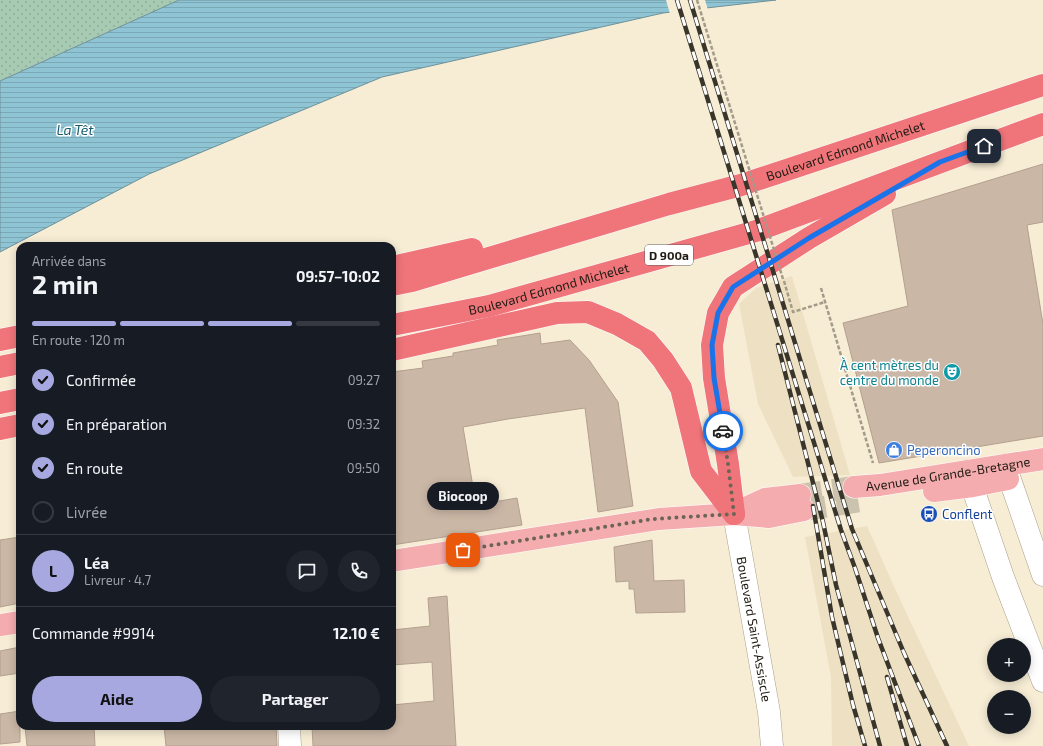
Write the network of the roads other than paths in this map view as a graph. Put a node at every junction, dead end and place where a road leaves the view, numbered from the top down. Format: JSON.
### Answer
{"nodes":[{"id":1,"x":1043,"y":86,"type":"edge"},
{"id":2,"x":1043,"y":124,"type":"edge"},
{"id":3,"x":940,"y":162,"type":"junction"},
{"id":4,"x":668,"y":204,"type":"junction"},
{"id":5,"x":396,"y":266,"type":"edge"},
{"id":6,"x":396,"y":284,"type":"edge"},
{"id":7,"x":396,"y":324,"type":"edge"},
{"id":8,"x":16,"y":337,"type":"edge"},
{"id":9,"x":0,"y":340,"type":"edge"},
{"id":10,"x":396,"y":349,"type":"edge"},
{"id":11,"x":16,"y":364,"type":"edge"},
{"id":12,"x":0,"y":367,"type":"edge"},
{"id":13,"x":16,"y":400,"type":"edge"},
{"id":14,"x":0,"y":403,"type":"edge"},
{"id":15,"x":16,"y":426,"type":"edge"},
{"id":16,"x":0,"y":429,"type":"edge"},
{"id":17,"x":1043,"y":460,"type":"edge"},
{"id":18,"x":1008,"y":472,"type":"junction"},
{"id":19,"x":970,"y":479,"type":"junction"},
{"id":20,"x":802,"y":502,"type":"tunnel mouth"},
{"id":21,"x":734,"y":514,"type":"junction"},
{"id":22,"x":1037,"y":543,"type":"edge"},
{"id":23,"x":396,"y":560,"type":"edge"},
{"id":24,"x":1043,"y":574,"type":"edge"},
{"id":25,"x":16,"y":623,"type":"edge"},
{"id":26,"x":0,"y":625,"type":"edge"},
{"id":27,"x":1043,"y":681,"type":"edge"},
{"id":28,"x":289,"y":730,"type":"edge"},
{"id":29,"x":290,"y":746,"type":"edge"},
{"id":30,"x":772,"y":746,"type":"edge"}],
"edges":[{"from":1,"to":4,"type":"highway","name":"Boulevard Edmond Michelet"},
{"from":2,"to":3,"type":"highway","name":"Boulevard Edmond Michelet","number":"D 900a"},
{"from":3,"to":7,"type":"highway","name":"Boulevard Edmond Michelet","number":"D 900a"},
{"from":3,"to":21,"type":"highway"},
{"from":4,"to":5,"type":"highway"},
{"from":4,"to":6,"type":"highway","name":"Boulevard Edmond Michelet"},
{"from":8,"to":9,"type":"highway"},
{"from":10,"to":21,"type":"highway"},
{"from":11,"to":12,"type":"highway"},
{"from":13,"to":14,"type":"highway"},
{"from":15,"to":16,"type":"highway"},
{"from":17,"to":18,"type":"main road","name":"Avenue de Grande-Bretagne"},
{"from":18,"to":19,"type":"main road","name":"Avenue de Grande-Bretagne"},
{"from":18,"to":22,"type":"street"},
{"from":19,"to":19,"type":"main road","name":"Avenue de Grande-Bretagne"},
{"from":19,"to":27,"type":"street"},
{"from":20,"to":21,"type":"main road"},
{"from":21,"to":23,"type":"main road"},
{"from":21,"to":30,"type":"street","name":"Boulevard Saint-Assiscle"},
{"from":22,"to":24,"type":"street"},
{"from":25,"to":26,"type":"main road"},
{"from":28,"to":29,"type":"street"}]}
